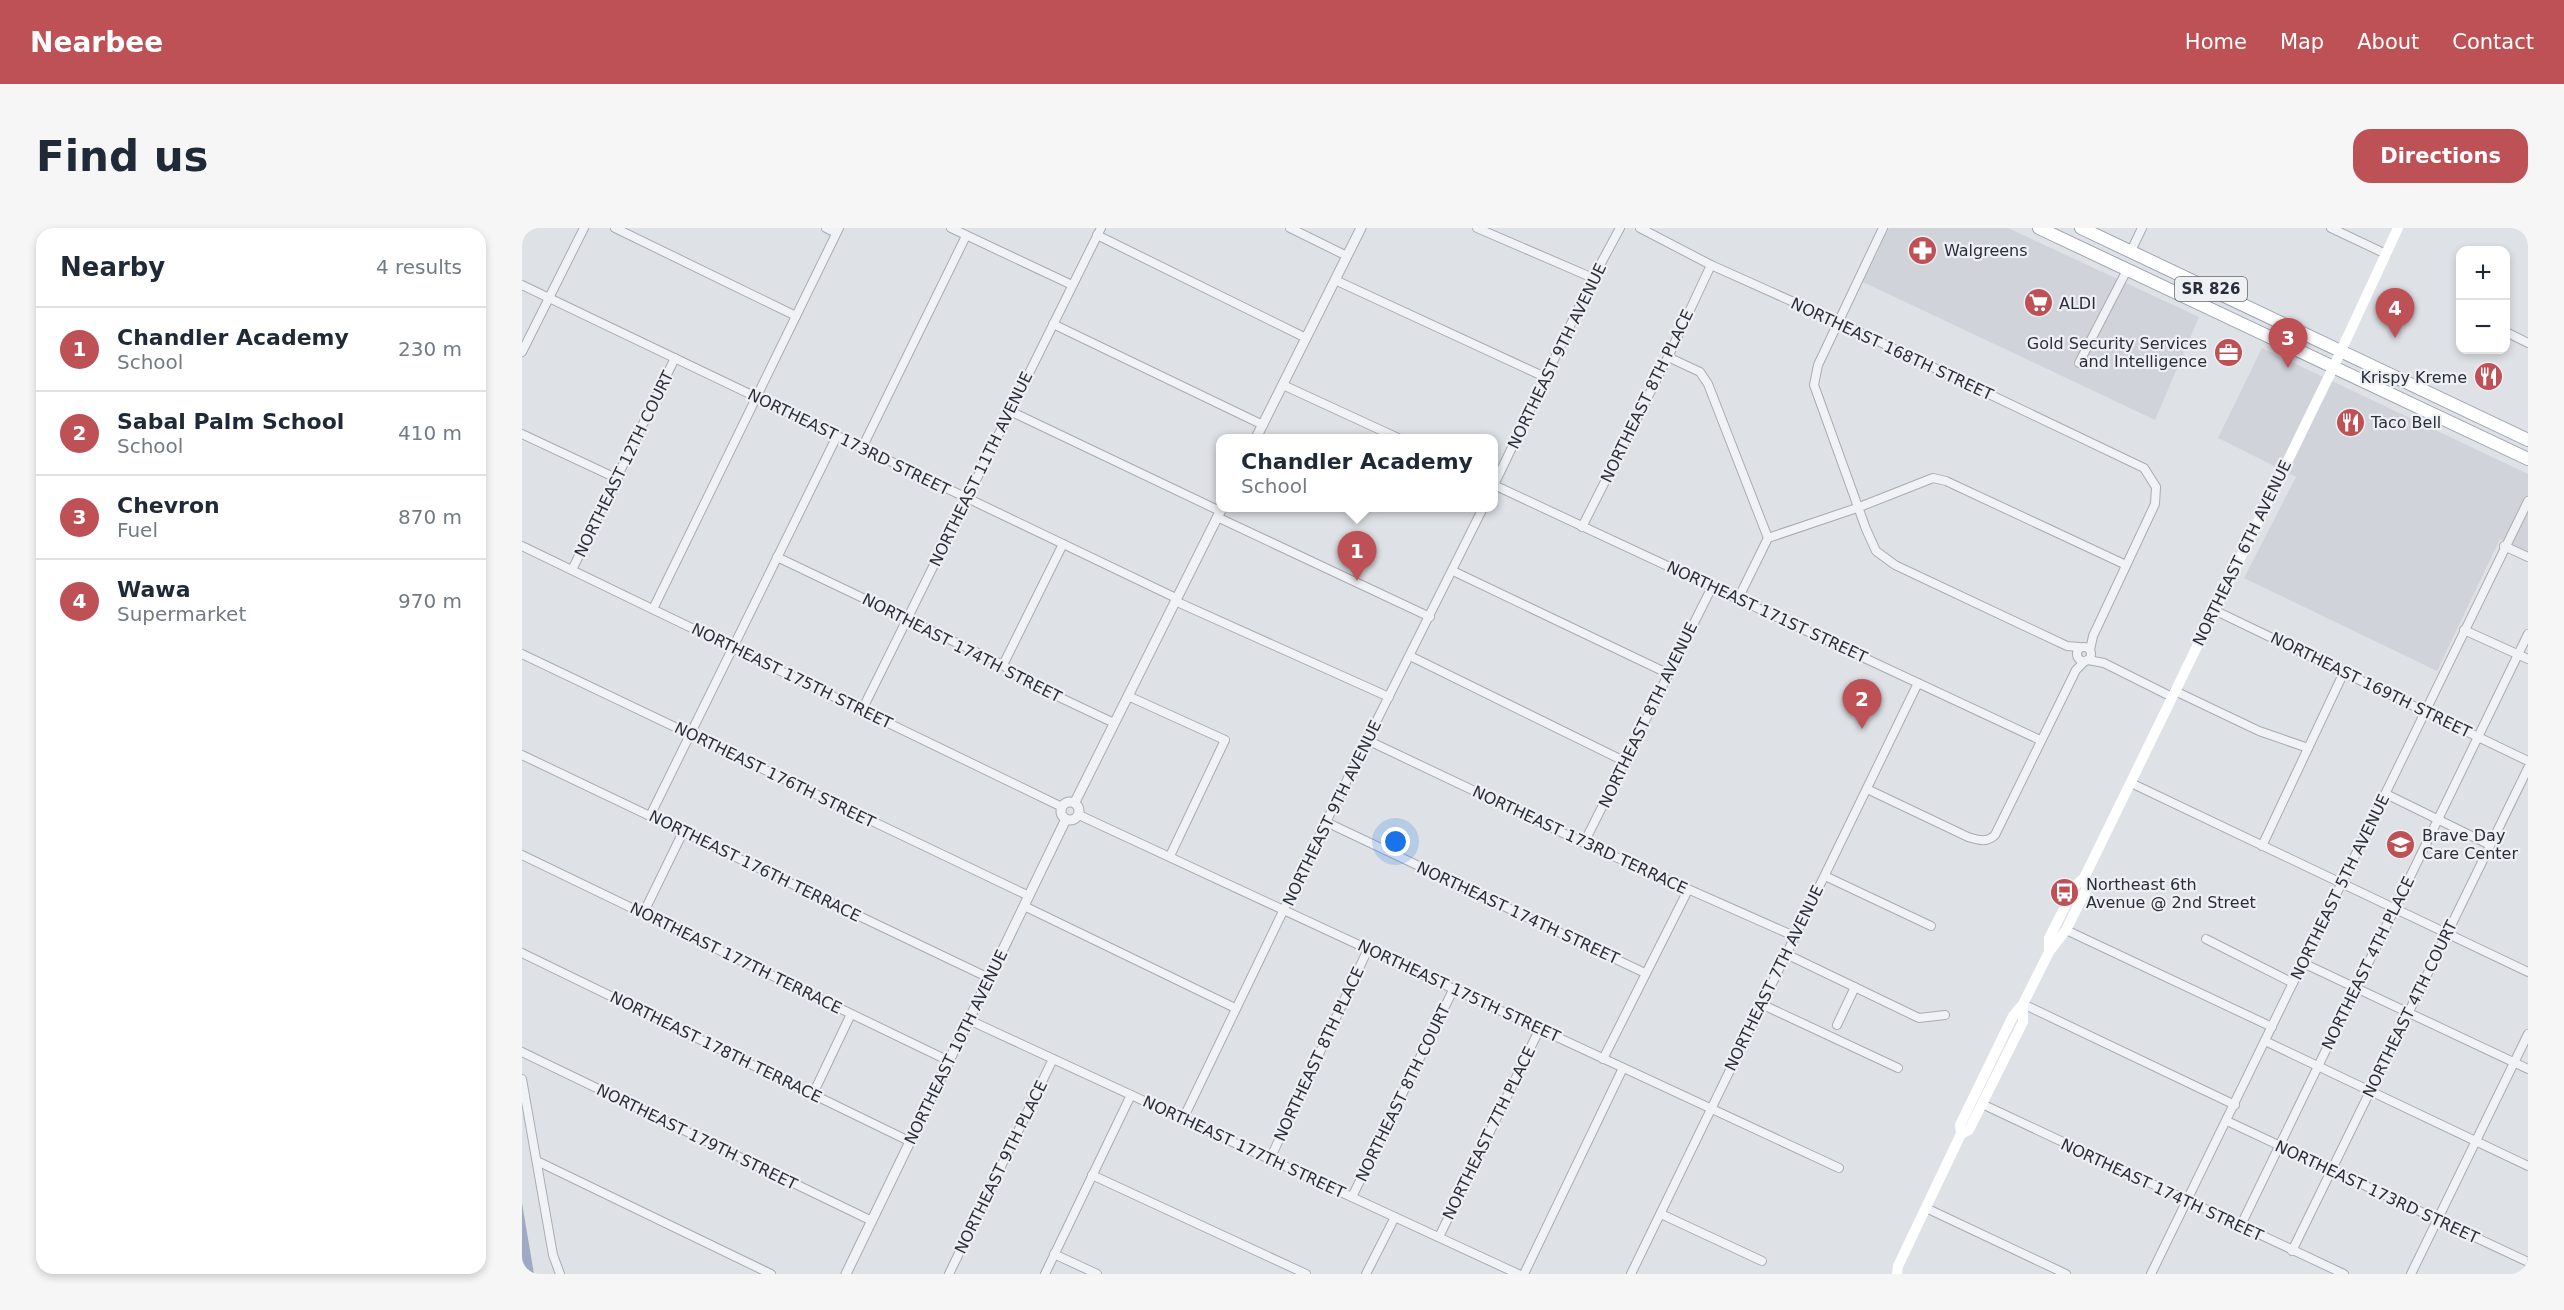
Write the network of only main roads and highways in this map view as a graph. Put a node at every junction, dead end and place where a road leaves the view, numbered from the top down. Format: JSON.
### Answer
{"nodes":[{"id":1,"x":2038,"y":228,"type":"edge"},
{"id":2,"x":2081,"y":228,"type":"edge"},
{"id":3,"x":2398,"y":228,"type":"edge"},
{"id":4,"x":2131,"y":251,"type":"junction"},
{"id":5,"x":2108,"y":261,"type":"junction"},
{"id":6,"x":2166,"y":268,"type":"junction"},
{"id":7,"x":2127,"y":270,"type":"junction"},
{"id":8,"x":2341,"y":351,"type":"junction"},
{"id":9,"x":2333,"y":368,"type":"junction"},
{"id":10,"x":2528,"y":440,"type":"edge"},
{"id":11,"x":2526,"y":457,"type":"edge"},
{"id":12,"x":2084,"y":878,"type":"junction"},
{"id":13,"x":2049,"y":952,"type":"junction"},
{"id":14,"x":2023,"y":1004,"type":"junction"},
{"id":15,"x":1961,"y":1134,"type":"junction"},
{"id":16,"x":1898,"y":1270,"type":"edge"},
{"id":17,"x":1888,"y":1274,"type":"edge"}],
"edges":[{"from":1,"to":5,"type":"main road","number":"SR 826"},
{"from":2,"to":4,"type":"main road","number":"SR 826"},
{"from":3,"to":8,"type":"main road","name":"NORTHEAST 6TH AVENUE"},
{"from":4,"to":5,"type":"main road"},
{"from":4,"to":6,"type":"main road","number":"SR 826"},
{"from":5,"to":7,"type":"main road","number":"SR 826"},
{"from":6,"to":7,"type":"main road"},
{"from":6,"to":8,"type":"main road","number":"SR 826"},
{"from":7,"to":9,"type":"main road","number":"SR 826"},
{"from":8,"to":9,"type":"main road","name":"NORTHEAST 6TH AVENUE"},
{"from":8,"to":10,"type":"main road","number":"SR 826"},
{"from":9,"to":11,"type":"main road","number":"SR 826"},
{"from":9,"to":12,"type":"main road","name":"NORTHEAST 6TH AVENUE"},
{"from":12,"to":13,"type":"main road","name":"NORTHEAST 6TH AVENUE"},
{"from":12,"to":13,"type":"main road","name":"NORTHEAST 6TH AVENUE"},
{"from":13,"to":14,"type":"main road","name":"NORTHEAST 6TH AVENUE"},
{"from":14,"to":15,"type":"main road","name":"NORTHEAST 6TH AVENUE"},
{"from":14,"to":15,"type":"main road","name":"NORTHEAST 6TH AVENUE"},
{"from":15,"to":16,"type":"main road","name":"NORTHEAST 6TH AVENUE"},
{"from":16,"to":17,"type":"main road","name":"NORTHEAST 6TH AVENUE"}]}
